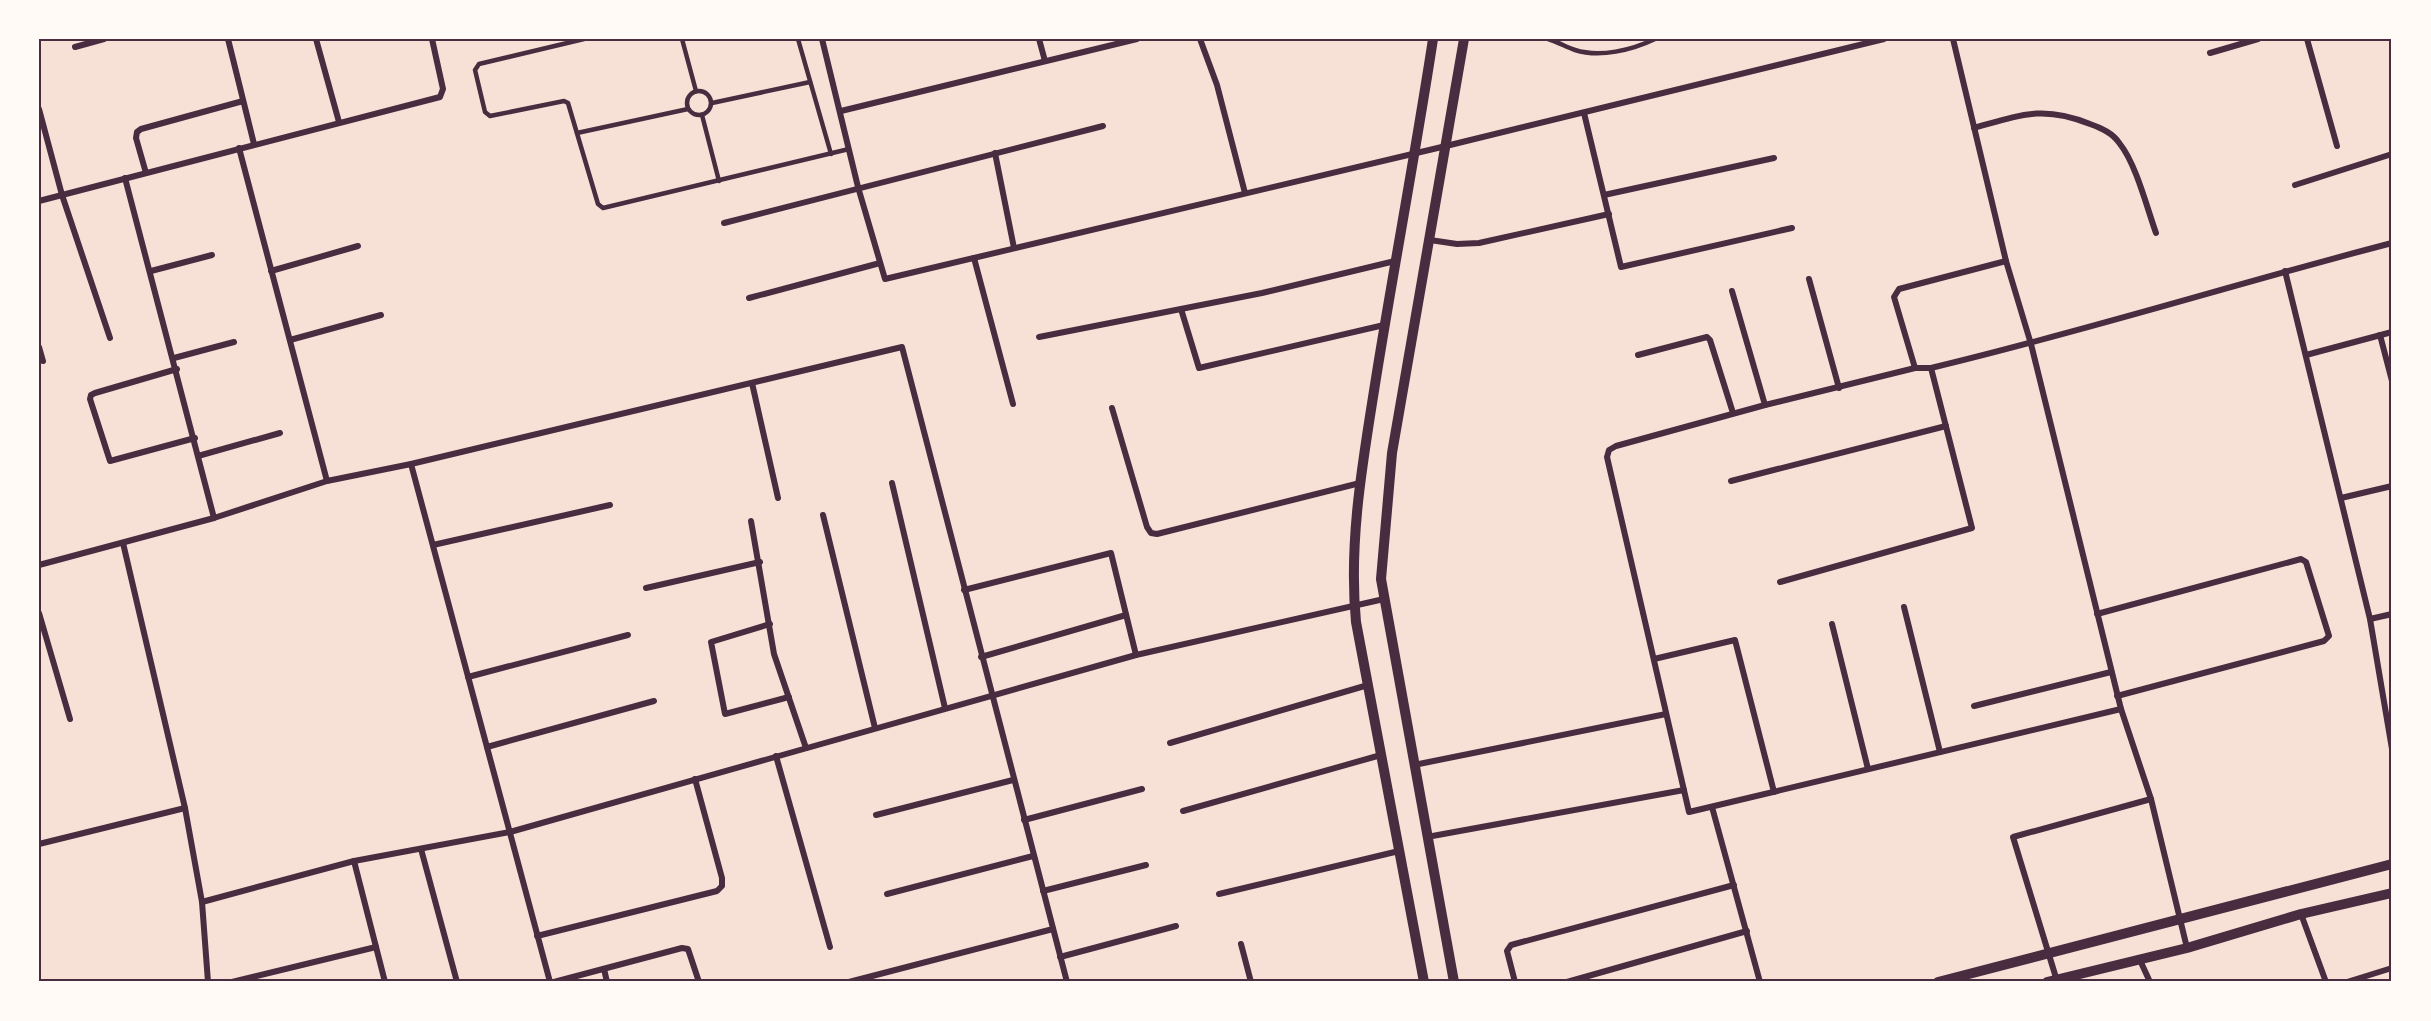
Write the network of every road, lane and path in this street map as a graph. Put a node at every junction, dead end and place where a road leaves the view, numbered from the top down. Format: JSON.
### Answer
{"nodes":[{"id":1,"x":104,"y":39,"type":"edge"},
{"id":2,"x":228,"y":39,"type":"edge"},
{"id":3,"x":316,"y":39,"type":"edge"},
{"id":4,"x":432,"y":39,"type":"edge"},
{"id":5,"x":584,"y":39,"type":"edge"},
{"id":6,"x":682,"y":39,"type":"edge"},
{"id":7,"x":798,"y":39,"type":"edge"},
{"id":8,"x":822,"y":39,"type":"edge"},
{"id":9,"x":1039,"y":39,"type":"edge"},
{"id":10,"x":1137,"y":39,"type":"edge"},
{"id":11,"x":1200,"y":39,"type":"edge"},
{"id":12,"x":1433,"y":39,"type":"edge"},
{"id":13,"x":1464,"y":39,"type":"edge"},
{"id":14,"x":1548,"y":39,"type":"edge"},
{"id":15,"x":1655,"y":39,"type":"edge"},
{"id":16,"x":1884,"y":39,"type":"edge"},
{"id":17,"x":1953,"y":39,"type":"edge"},
{"id":18,"x":2258,"y":39,"type":"edge"},
{"id":19,"x":2307,"y":39,"type":"edge"},
{"id":20,"x":75,"y":47,"type":"dead end"},
{"id":21,"x":2210,"y":53,"type":"dead end"},
{"id":22,"x":1045,"y":61,"type":"junction"},
{"id":23,"x":810,"y":82,"type":"junction"},
{"id":24,"x":696,"y":91,"type":"junction"},
{"id":25,"x":243,"y":101,"type":"junction"},
{"id":26,"x":712,"y":104,"type":"junction"},
{"id":27,"x":688,"y":108,"type":"junction"},
{"id":28,"x":39,"y":109,"type":"edge"},
{"id":29,"x":841,"y":111,"type":"junction"},
{"id":30,"x":1584,"y":113,"type":"junction"},
{"id":31,"x":702,"y":115,"type":"junction"},
{"id":32,"x":339,"y":122,"type":"junction"},
{"id":33,"x":1103,"y":126,"type":"dead end"},
{"id":34,"x":1974,"y":128,"type":"junction"},
{"id":35,"x":578,"y":133,"type":"junction"},
{"id":36,"x":254,"y":144,"type":"junction"},
{"id":37,"x":1446,"y":146,"type":"junction"},
{"id":38,"x":2337,"y":146,"type":"dead end"},
{"id":39,"x":239,"y":148,"type":"junction"},
{"id":40,"x":849,"y":149,"type":"junction"},
{"id":41,"x":1415,"y":152,"type":"junction"},
{"id":42,"x":995,"y":153,"type":"junction"},
{"id":43,"x":831,"y":154,"type":"junction"},
{"id":44,"x":2392,"y":154,"type":"edge"},
{"id":45,"x":1774,"y":158,"type":"dead end"},
{"id":46,"x":146,"y":173,"type":"junction"},
{"id":47,"x":125,"y":178,"type":"junction"},
{"id":48,"x":719,"y":181,"type":"junction"},
{"id":49,"x":2295,"y":185,"type":"dead end"},
{"id":50,"x":858,"y":187,"type":"junction"},
{"id":51,"x":1245,"y":193,"type":"junction"},
{"id":52,"x":62,"y":195,"type":"junction"},
{"id":53,"x":1604,"y":195,"type":"junction"},
{"id":54,"x":39,"y":201,"type":"edge"},
{"id":55,"x":1609,"y":214,"type":"junction"},
{"id":56,"x":724,"y":223,"type":"dead end"},
{"id":57,"x":1792,"y":228,"type":"dead end"},
{"id":58,"x":2156,"y":233,"type":"dead end"},
{"id":59,"x":1430,"y":240,"type":"junction"},
{"id":60,"x":2392,"y":243,"type":"edge"},
{"id":61,"x":358,"y":246,"type":"dead end"},
{"id":62,"x":1014,"y":248,"type":"junction"},
{"id":63,"x":212,"y":255,"type":"dead end"},
{"id":64,"x":974,"y":258,"type":"junction"},
{"id":65,"x":1395,"y":261,"type":"junction"},
{"id":66,"x":2006,"y":261,"type":"junction"},
{"id":67,"x":880,"y":262,"type":"junction"},
{"id":68,"x":151,"y":271,"type":"junction"},
{"id":69,"x":271,"y":271,"type":"junction"},
{"id":70,"x":2285,"y":271,"type":"junction"},
{"id":71,"x":1809,"y":279,"type":"dead end"},
{"id":72,"x":1732,"y":291,"type":"dead end"},
{"id":73,"x":749,"y":298,"type":"dead end"},
{"id":74,"x":1181,"y":309,"type":"junction"},
{"id":75,"x":381,"y":315,"type":"dead end"},
{"id":76,"x":1384,"y":325,"type":"junction"},
{"id":77,"x":2392,"y":332,"type":"edge"},
{"id":78,"x":2380,"y":335,"type":"junction"},
{"id":79,"x":1039,"y":337,"type":"dead end"},
{"id":80,"x":110,"y":338,"type":"dead end"},
{"id":81,"x":290,"y":340,"type":"junction"},
{"id":82,"x":234,"y":342,"type":"dead end"},
{"id":83,"x":2031,"y":344,"type":"junction"},
{"id":84,"x":39,"y":347,"type":"edge"},
{"id":85,"x":1638,"y":355,"type":"dead end"},
{"id":86,"x":2306,"y":355,"type":"junction"},
{"id":87,"x":174,"y":358,"type":"junction"},
{"id":88,"x":43,"y":361,"type":"dead end"},
{"id":89,"x":1915,"y":368,"type":"junction"},
{"id":90,"x":1931,"y":368,"type":"junction"},
{"id":91,"x":177,"y":369,"type":"junction"},
{"id":92,"x":2392,"y":381,"type":"edge"},
{"id":93,"x":752,"y":383,"type":"junction"},
{"id":94,"x":1839,"y":388,"type":"junction"},
{"id":95,"x":1012,"y":404,"type":"dead end"},
{"id":96,"x":1765,"y":405,"type":"junction"},
{"id":97,"x":1112,"y":408,"type":"dead end"},
{"id":98,"x":1733,"y":414,"type":"junction"},
{"id":99,"x":1946,"y":426,"type":"junction"},
{"id":100,"x":280,"y":433,"type":"dead end"},
{"id":101,"x":195,"y":438,"type":"junction"},
{"id":102,"x":198,"y":456,"type":"junction"},
{"id":103,"x":411,"y":464,"type":"junction"},
{"id":104,"x":327,"y":481,"type":"junction"},
{"id":105,"x":1731,"y":481,"type":"dead end"},
{"id":106,"x":892,"y":483,"type":"dead end"},
{"id":107,"x":1360,"y":483,"type":"junction"},
{"id":108,"x":2392,"y":486,"type":"edge"},
{"id":109,"x":778,"y":498,"type":"dead end"},
{"id":110,"x":2341,"y":498,"type":"junction"},
{"id":111,"x":610,"y":505,"type":"dead end"},
{"id":112,"x":823,"y":515,"type":"dead end"},
{"id":113,"x":214,"y":518,"type":"junction"},
{"id":114,"x":752,"y":521,"type":"dead end"},
{"id":115,"x":123,"y":543,"type":"junction"},
{"id":116,"x":433,"y":545,"type":"junction"},
{"id":117,"x":760,"y":562,"type":"junction"},
{"id":118,"x":39,"y":565,"type":"edge"},
{"id":119,"x":1780,"y":582,"type":"dead end"},
{"id":120,"x":646,"y":588,"type":"dead end"},
{"id":121,"x":964,"y":590,"type":"junction"},
{"id":122,"x":1383,"y":599,"type":"junction"},
{"id":123,"x":1355,"y":607,"type":"junction"},
{"id":124,"x":1904,"y":607,"type":"dead end"},
{"id":125,"x":39,"y":613,"type":"edge"},
{"id":126,"x":2097,"y":614,"type":"junction"},
{"id":127,"x":2392,"y":614,"type":"edge"},
{"id":128,"x":1126,"y":615,"type":"junction"},
{"id":129,"x":2370,"y":619,"type":"junction"},
{"id":130,"x":770,"y":624,"type":"junction"},
{"id":131,"x":1832,"y":624,"type":"dead end"},
{"id":132,"x":628,"y":635,"type":"dead end"},
{"id":133,"x":1136,"y":656,"type":"junction"},
{"id":134,"x":981,"y":657,"type":"junction"},
{"id":135,"x":1654,"y":659,"type":"junction"},
{"id":136,"x":2111,"y":672,"type":"junction"},
{"id":137,"x":468,"y":677,"type":"junction"},
{"id":138,"x":1368,"y":685,"type":"junction"},
{"id":139,"x":991,"y":695,"type":"junction"},
{"id":140,"x":2117,"y":696,"type":"junction"},
{"id":141,"x":789,"y":698,"type":"junction"},
{"id":142,"x":654,"y":701,"type":"dead end"},
{"id":143,"x":1974,"y":706,"type":"dead end"},
{"id":144,"x":945,"y":708,"type":"junction"},
{"id":145,"x":2121,"y":709,"type":"junction"},
{"id":146,"x":1666,"y":714,"type":"junction"},
{"id":147,"x":70,"y":719,"type":"dead end"},
{"id":148,"x":875,"y":728,"type":"junction"},
{"id":149,"x":1170,"y":743,"type":"dead end"},
{"id":150,"x":487,"y":747,"type":"junction"},
{"id":151,"x":806,"y":748,"type":"junction"},
{"id":152,"x":2392,"y":749,"type":"edge"},
{"id":153,"x":1940,"y":752,"type":"junction"},
{"id":154,"x":1381,"y":755,"type":"junction"},
{"id":155,"x":776,"y":756,"type":"junction"},
{"id":156,"x":1414,"y":765,"type":"junction"},
{"id":157,"x":1868,"y":769,"type":"junction"},
{"id":158,"x":695,"y":779,"type":"junction"},
{"id":159,"x":1013,"y":780,"type":"junction"},
{"id":160,"x":1142,"y":789,"type":"dead end"},
{"id":161,"x":1684,"y":790,"type":"junction"},
{"id":162,"x":1774,"y":792,"type":"junction"},
{"id":163,"x":2151,"y":799,"type":"junction"},
{"id":164,"x":1712,"y":807,"type":"junction"},
{"id":165,"x":185,"y":808,"type":"junction"},
{"id":166,"x":1183,"y":811,"type":"dead end"},
{"id":167,"x":876,"y":815,"type":"dead end"},
{"id":168,"x":1024,"y":820,"type":"junction"},
{"id":169,"x":510,"y":832,"type":"junction"},
{"id":170,"x":1427,"y":837,"type":"junction"},
{"id":171,"x":39,"y":844,"type":"edge"},
{"id":172,"x":421,"y":849,"type":"junction"},
{"id":173,"x":1400,"y":851,"type":"junction"},
{"id":174,"x":1034,"y":856,"type":"junction"},
{"id":175,"x":354,"y":861,"type":"junction"},
{"id":176,"x":2392,"y":864,"type":"edge"},
{"id":177,"x":1146,"y":865,"type":"dead end"},
{"id":178,"x":1734,"y":885,"type":"junction"},
{"id":179,"x":1042,"y":891,"type":"junction"},
{"id":180,"x":2392,"y":893,"type":"edge"},
{"id":181,"x":887,"y":894,"type":"dead end"},
{"id":182,"x":1220,"y":894,"type":"dead end"},
{"id":183,"x":202,"y":902,"type":"junction"},
{"id":184,"x":2301,"y":914,"type":"junction"},
{"id":185,"x":2181,"y":920,"type":"junction"},
{"id":186,"x":1176,"y":926,"type":"dead end"},
{"id":187,"x":1053,"y":930,"type":"junction"},
{"id":188,"x":1747,"y":931,"type":"junction"},
{"id":189,"x":537,"y":936,"type":"junction"},
{"id":190,"x":1241,"y":944,"type":"dead end"},
{"id":191,"x":375,"y":947,"type":"junction"},
{"id":192,"x":830,"y":947,"type":"dead end"},
{"id":193,"x":2187,"y":948,"type":"junction"},
{"id":194,"x":2049,"y":955,"type":"junction"},
{"id":195,"x":1060,"y":957,"type":"junction"},
{"id":196,"x":2139,"y":958,"type":"junction"},
{"id":197,"x":2392,"y":968,"type":"edge"},
{"id":198,"x":604,"y":969,"type":"junction"},
{"id":199,"x":2054,"y":981,"type":"edge"},
{"id":200,"x":208,"y":982,"type":"edge"},
{"id":201,"x":232,"y":982,"type":"edge"},
{"id":202,"x":385,"y":982,"type":"edge"},
{"id":203,"x":457,"y":982,"type":"edge"},
{"id":204,"x":552,"y":982,"type":"edge"},
{"id":205,"x":607,"y":982,"type":"edge"},
{"id":206,"x":699,"y":982,"type":"edge"},
{"id":207,"x":849,"y":982,"type":"edge"},
{"id":208,"x":1067,"y":982,"type":"edge"},
{"id":209,"x":1251,"y":982,"type":"edge"},
{"id":210,"x":1424,"y":982,"type":"edge"},
{"id":211,"x":1454,"y":982,"type":"edge"},
{"id":212,"x":1515,"y":982,"type":"edge"},
{"id":213,"x":1567,"y":982,"type":"edge"},
{"id":214,"x":1760,"y":982,"type":"edge"},
{"id":215,"x":1938,"y":982,"type":"edge"},
{"id":216,"x":2150,"y":982,"type":"edge"},
{"id":217,"x":2326,"y":982,"type":"edge"},
{"id":218,"x":2347,"y":982,"type":"edge"}],
"edges":[{"from":1,"to":20,"type":"street"},
{"from":2,"to":25,"type":"street"},
{"from":3,"to":32,"type":"street"},
{"from":4,"to":32,"type":"street"},
{"from":5,"to":35,"type":"lane"},
{"from":6,"to":24,"type":"lane"},
{"from":7,"to":23,"type":"lane"},
{"from":8,"to":29,"type":"street"},
{"from":9,"to":22,"type":"street"},
{"from":10,"to":22,"type":"street"},
{"from":11,"to":51,"type":"street"},
{"from":12,"to":41,"type":"street"},
{"from":13,"to":37,"type":"street"},
{"from":14,"to":15,"type":"lane"},
{"from":16,"to":30,"type":"street"},
{"from":17,"to":34,"type":"street"},
{"from":18,"to":21,"type":"street"},
{"from":19,"to":38,"type":"street"},
{"from":22,"to":29,"type":"street"},
{"from":23,"to":26,"type":"lane"},
{"from":23,"to":43,"type":"lane"},
{"from":24,"to":26,"type":"lane"},
{"from":24,"to":27,"type":"lane"},
{"from":25,"to":36,"type":"street"},
{"from":25,"to":46,"type":"street"},
{"from":26,"to":31,"type":"lane"},
{"from":27,"to":31,"type":"lane"},
{"from":27,"to":35,"type":"lane"},
{"from":28,"to":52,"type":"street"},
{"from":29,"to":40,"type":"street"},
{"from":30,"to":37,"type":"street"},
{"from":30,"to":53,"type":"street"},
{"from":31,"to":48,"type":"lane"},
{"from":32,"to":36,"type":"street"},
{"from":33,"to":42,"type":"street"},
{"from":34,"to":58,"type":"street"},
{"from":34,"to":66,"type":"street"},
{"from":35,"to":48,"type":"lane"},
{"from":36,"to":39,"type":"street"},
{"from":37,"to":41,"type":"street"},
{"from":37,"to":59,"type":"street"},
{"from":39,"to":46,"type":"street"},
{"from":39,"to":69,"type":"street"},
{"from":40,"to":43,"type":"lane"},
{"from":40,"to":50,"type":"street"},
{"from":41,"to":51,"type":"street"},
{"from":41,"to":65,"type":"street"},
{"from":42,"to":50,"type":"street"},
{"from":42,"to":62,"type":"street"},
{"from":43,"to":48,"type":"lane"},
{"from":44,"to":49,"type":"street"},
{"from":45,"to":53,"type":"street"},
{"from":46,"to":47,"type":"street"},
{"from":47,"to":52,"type":"street"},
{"from":47,"to":68,"type":"street"},
{"from":50,"to":56,"type":"street"},
{"from":50,"to":67,"type":"street"},
{"from":51,"to":62,"type":"street"},
{"from":52,"to":54,"type":"street"},
{"from":52,"to":80,"type":"street"},
{"from":53,"to":55,"type":"street"},
{"from":55,"to":57,"type":"street"},
{"from":55,"to":59,"type":"street"},
{"from":59,"to":122,"type":"street"},
{"from":60,"to":70,"type":"street"},
{"from":61,"to":69,"type":"street"},
{"from":62,"to":64,"type":"street"},
{"from":63,"to":68,"type":"street"},
{"from":64,"to":67,"type":"street"},
{"from":64,"to":95,"type":"street"},
{"from":65,"to":74,"type":"street"},
{"from":65,"to":76,"type":"street"},
{"from":66,"to":83,"type":"street"},
{"from":66,"to":89,"type":"street"},
{"from":67,"to":73,"type":"street"},
{"from":68,"to":87,"type":"street"},
{"from":69,"to":81,"type":"street"},
{"from":70,"to":83,"type":"street"},
{"from":70,"to":86,"type":"street"},
{"from":71,"to":94,"type":"street"},
{"from":72,"to":96,"type":"street"},
{"from":74,"to":76,"type":"street"},
{"from":74,"to":79,"type":"street"},
{"from":75,"to":81,"type":"street"},
{"from":76,"to":107,"type":"street"},
{"from":77,"to":78,"type":"street"},
{"from":78,"to":86,"type":"street"},
{"from":78,"to":92,"type":"street"},
{"from":81,"to":104,"type":"street"},
{"from":82,"to":87,"type":"street"},
{"from":83,"to":90,"type":"street"},
{"from":83,"to":126,"type":"street"},
{"from":84,"to":88,"type":"street"},
{"from":85,"to":98,"type":"street"},
{"from":86,"to":110,"type":"street"},
{"from":87,"to":91,"type":"street"},
{"from":89,"to":90,"type":"street"},
{"from":89,"to":94,"type":"street"},
{"from":90,"to":99,"type":"street"},
{"from":91,"to":101,"type":"street"},
{"from":91,"to":101,"type":"street"},
{"from":93,"to":103,"type":"street"},
{"from":93,"to":109,"type":"street"},
{"from":93,"to":121,"type":"street"},
{"from":94,"to":96,"type":"street"},
{"from":96,"to":98,"type":"street"},
{"from":97,"to":107,"type":"street"},
{"from":98,"to":135,"type":"street"},
{"from":99,"to":105,"type":"street"},
{"from":99,"to":119,"type":"street"},
{"from":100,"to":102,"type":"street"},
{"from":101,"to":102,"type":"street"},
{"from":102,"to":113,"type":"street"},
{"from":103,"to":104,"type":"street"},
{"from":103,"to":116,"type":"street"},
{"from":104,"to":113,"type":"street"},
{"from":106,"to":144,"type":"street"},
{"from":107,"to":123,"type":"street"},
{"from":108,"to":110,"type":"street"},
{"from":110,"to":129,"type":"street"},
{"from":111,"to":116,"type":"street"},
{"from":112,"to":148,"type":"street"},
{"from":113,"to":115,"type":"street"},
{"from":114,"to":117,"type":"street"},
{"from":115,"to":118,"type":"street"},
{"from":115,"to":165,"type":"street"},
{"from":116,"to":137,"type":"street"},
{"from":117,"to":120,"type":"street"},
{"from":117,"to":130,"type":"street"},
{"from":121,"to":128,"type":"street"},
{"from":121,"to":134,"type":"street"},
{"from":122,"to":123,"type":"street"},
{"from":122,"to":156,"type":"street"},
{"from":123,"to":133,"type":"street"},
{"from":123,"to":138,"type":"street"},
{"from":124,"to":153,"type":"street"},
{"from":125,"to":147,"type":"street"},
{"from":126,"to":136,"type":"street"},
{"from":126,"to":140,"type":"street"},
{"from":127,"to":129,"type":"street"},
{"from":128,"to":133,"type":"street"},
{"from":128,"to":134,"type":"street"},
{"from":129,"to":152,"type":"street"},
{"from":130,"to":141,"type":"street"},
{"from":130,"to":141,"type":"street"},
{"from":131,"to":157,"type":"street"},
{"from":132,"to":137,"type":"street"},
{"from":133,"to":139,"type":"street"},
{"from":134,"to":139,"type":"street"},
{"from":135,"to":146,"type":"street"},
{"from":135,"to":162,"type":"street"},
{"from":136,"to":140,"type":"street"},
{"from":136,"to":143,"type":"street"},
{"from":137,"to":150,"type":"street"},
{"from":138,"to":149,"type":"street"},
{"from":138,"to":154,"type":"street"},
{"from":139,"to":144,"type":"street"},
{"from":139,"to":159,"type":"street"},
{"from":140,"to":145,"type":"street"},
{"from":141,"to":151,"type":"street"},
{"from":142,"to":150,"type":"street"},
{"from":144,"to":148,"type":"street"},
{"from":145,"to":153,"type":"street"},
{"from":145,"to":163,"type":"street"},
{"from":146,"to":156,"type":"street"},
{"from":146,"to":161,"type":"street"},
{"from":148,"to":151,"type":"street"},
{"from":150,"to":169,"type":"street"},
{"from":151,"to":155,"type":"street"},
{"from":153,"to":157,"type":"street"},
{"from":154,"to":166,"type":"street"},
{"from":154,"to":173,"type":"street"},
{"from":155,"to":158,"type":"street"},
{"from":155,"to":192,"type":"street"},
{"from":156,"to":170,"type":"street"},
{"from":157,"to":162,"type":"street"},
{"from":158,"to":169,"type":"street"},
{"from":158,"to":189,"type":"street"},
{"from":159,"to":167,"type":"street"},
{"from":159,"to":168,"type":"street"},
{"from":160,"to":168,"type":"street"},
{"from":161,"to":164,"type":"street"},
{"from":161,"to":170,"type":"street"},
{"from":162,"to":164,"type":"street"},
{"from":163,"to":185,"type":"street"},
{"from":163,"to":194,"type":"street"},
{"from":164,"to":178,"type":"street"},
{"from":165,"to":171,"type":"street"},
{"from":165,"to":183,"type":"street"},
{"from":168,"to":174,"type":"street"},
{"from":169,"to":172,"type":"street"},
{"from":169,"to":189,"type":"street"},
{"from":170,"to":211,"type":"street"},
{"from":172,"to":175,"type":"street"},
{"from":172,"to":203,"type":"street"},
{"from":173,"to":182,"type":"street"},
{"from":173,"to":210,"type":"street"},
{"from":174,"to":179,"type":"street"},
{"from":174,"to":181,"type":"street"},
{"from":175,"to":183,"type":"street"},
{"from":175,"to":191,"type":"street"},
{"from":176,"to":185,"type":"street"},
{"from":177,"to":179,"type":"street"},
{"from":178,"to":188,"type":"street"},
{"from":178,"to":212,"type":"street"},
{"from":179,"to":187,"type":"street"},
{"from":180,"to":184,"type":"street"},
{"from":183,"to":200,"type":"street"},
{"from":184,"to":193,"type":"street"},
{"from":184,"to":217,"type":"street"},
{"from":185,"to":193,"type":"street"},
{"from":185,"to":194,"type":"street"},
{"from":186,"to":195,"type":"street"},
{"from":187,"to":195,"type":"street"},
{"from":187,"to":207,"type":"street"},
{"from":188,"to":213,"type":"street"},
{"from":188,"to":214,"type":"street"},
{"from":189,"to":204,"type":"street"},
{"from":190,"to":209,"type":"street"},
{"from":191,"to":201,"type":"street"},
{"from":191,"to":202,"type":"street"},
{"from":193,"to":196,"type":"street"},
{"from":194,"to":199,"type":"street"},
{"from":194,"to":215,"type":"street"},
{"from":195,"to":208,"type":"street"},
{"from":196,"to":199,"type":"street"},
{"from":196,"to":216,"type":"street"},
{"from":197,"to":218,"type":"street"},
{"from":198,"to":204,"type":"street"},
{"from":198,"to":205,"type":"street"},
{"from":198,"to":206,"type":"street"}]}
